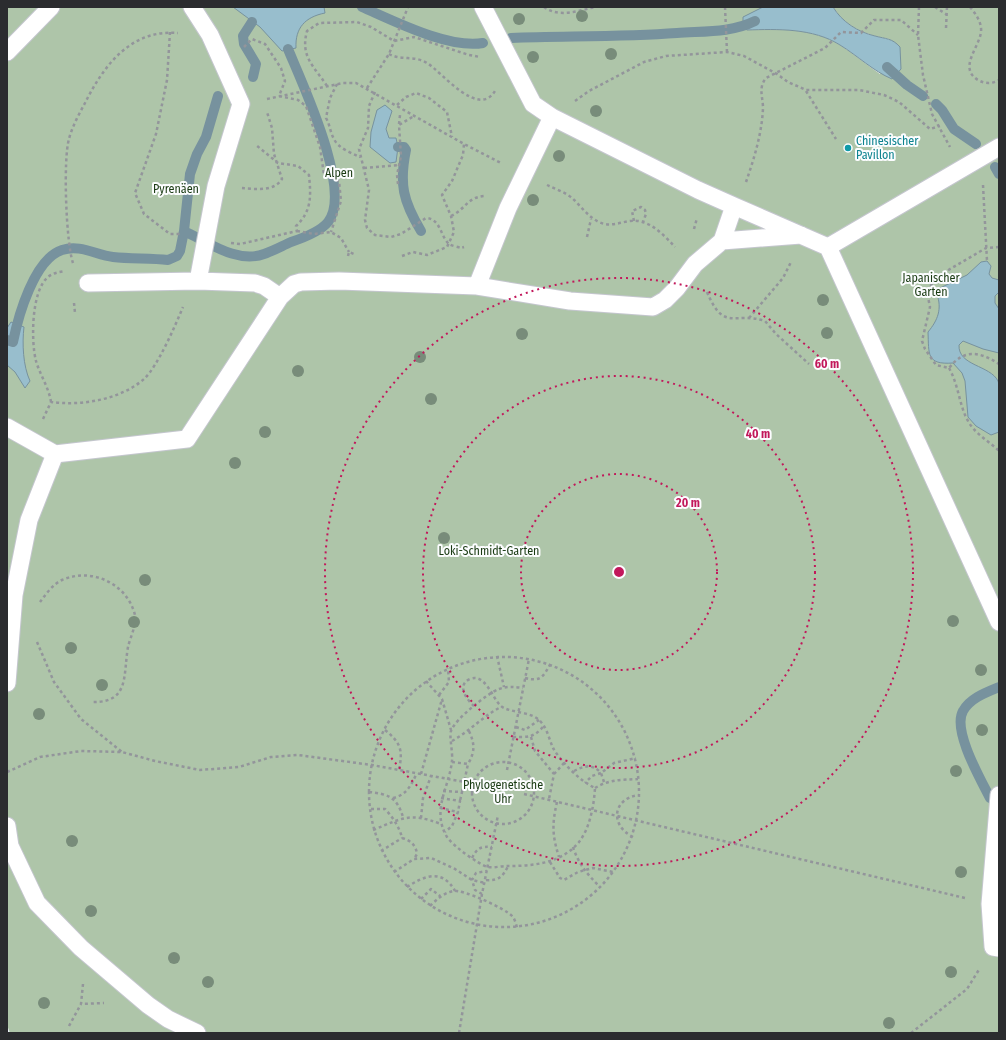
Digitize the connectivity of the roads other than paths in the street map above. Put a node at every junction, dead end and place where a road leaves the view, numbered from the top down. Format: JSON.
{"nodes":[{"id":1,"x":51,"y":7,"type":"edge"},
{"id":2,"x":192,"y":7,"type":"edge"},
{"id":3,"x":483,"y":7,"type":"edge"},
{"id":4,"x":7,"y":52,"type":"edge"},
{"id":5,"x":552,"y":117,"type":"junction"},
{"id":6,"x":999,"y":147,"type":"edge"},
{"id":7,"x":734,"y":206,"type":"junction"},
{"id":8,"x":802,"y":235,"type":"junction"},
{"id":9,"x":722,"y":241,"type":"junction"},
{"id":10,"x":828,"y":247,"type":"junction"},
{"id":11,"x":198,"y":281,"type":"junction"},
{"id":12,"x":88,"y":283,"type":"dead end"},
{"id":13,"x":477,"y":286,"type":"junction"},
{"id":14,"x":280,"y":297,"type":"junction"},
{"id":15,"x":7,"y":427,"type":"edge"},
{"id":16,"x":55,"y":454,"type":"junction"},
{"id":17,"x":999,"y":622,"type":"edge"},
{"id":18,"x":7,"y":683,"type":"edge"},
{"id":19,"x":999,"y":795,"type":"edge"},
{"id":20,"x":7,"y":826,"type":"edge"},
{"id":21,"x":996,"y":948,"type":"edge"},
{"id":22,"x":198,"y":1033,"type":"edge"}],
"edges":[{"from":1,"to":4,"type":"lane"},
{"from":2,"to":11,"type":"lane"},
{"from":3,"to":5,"type":"lane"},
{"from":5,"to":7,"type":"lane"},
{"from":5,"to":13,"type":"lane"},
{"from":6,"to":10,"type":"lane"},
{"from":7,"to":8,"type":"lane"},
{"from":7,"to":9,"type":"lane"},
{"from":8,"to":9,"type":"lane"},
{"from":8,"to":10,"type":"lane"},
{"from":9,"to":13,"type":"lane"},
{"from":10,"to":17,"type":"lane"},
{"from":11,"to":12,"type":"lane"},
{"from":11,"to":14,"type":"lane"},
{"from":13,"to":14,"type":"lane"},
{"from":14,"to":16,"type":"lane"},
{"from":15,"to":16,"type":"lane"},
{"from":16,"to":18,"type":"lane"},
{"from":19,"to":21,"type":"lane"},
{"from":20,"to":22,"type":"lane"}]}
